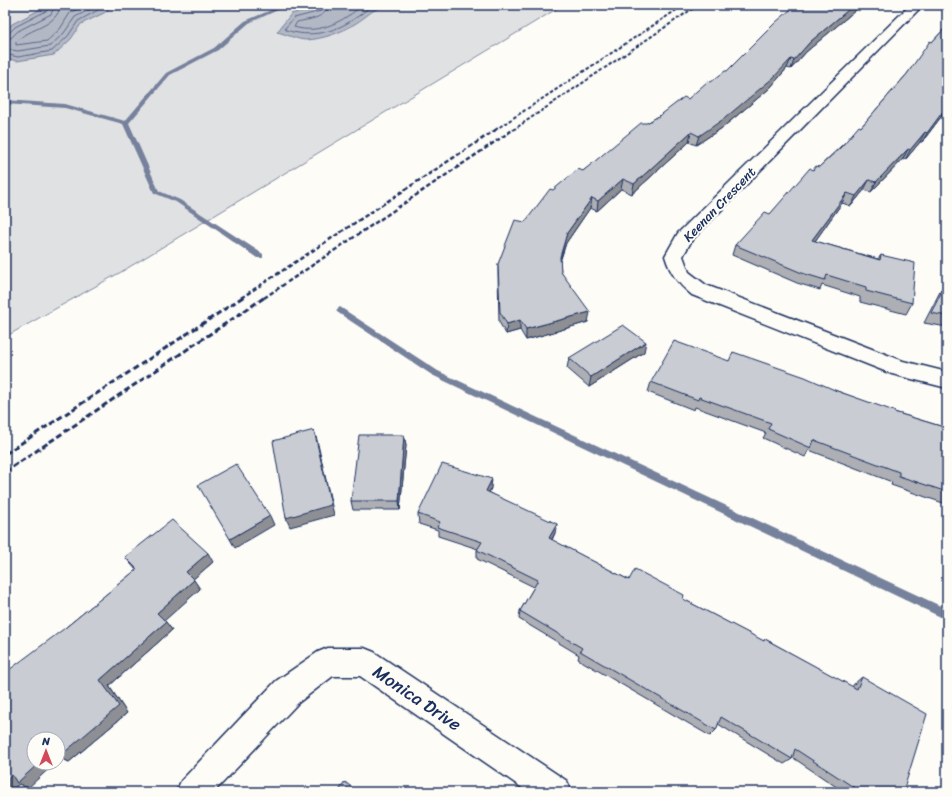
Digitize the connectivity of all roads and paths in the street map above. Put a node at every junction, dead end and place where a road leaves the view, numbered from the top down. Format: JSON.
{"nodes":[{"id":1,"x":918,"y":5,"type":"edge"},
{"id":2,"x":947,"y":380,"type":"edge"},
{"id":3,"x":192,"y":792,"type":"edge"},
{"id":4,"x":556,"y":792,"type":"edge"}],
"edges":[{"from":1,"to":2,"type":"street","name":"Keenan Crescent"},
{"from":3,"to":4,"type":"street","name":"Monica Drive"}]}
